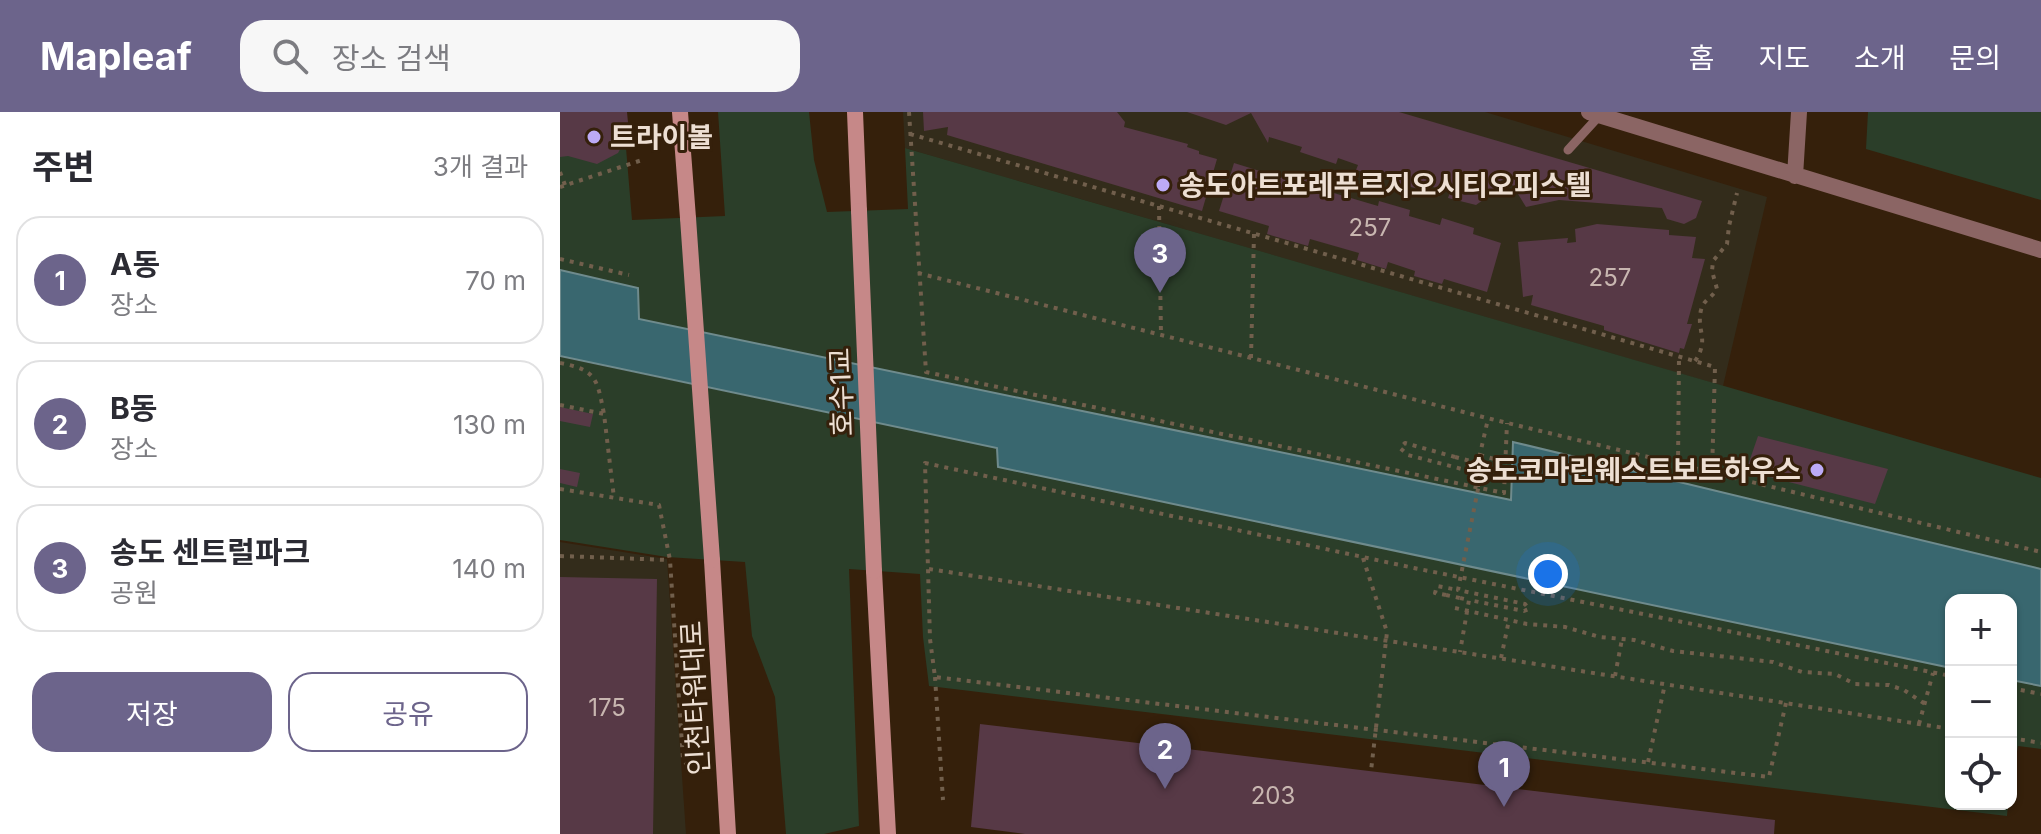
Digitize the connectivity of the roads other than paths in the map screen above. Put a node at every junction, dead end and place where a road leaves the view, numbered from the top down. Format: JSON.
{"nodes":[{"id":1,"x":680,"y":112,"type":"edge"},
{"id":2,"x":855,"y":112,"type":"edge"},
{"id":3,"x":1799,"y":112,"type":"edge"},
{"id":4,"x":1594,"y":113,"type":"edge"},
{"id":5,"x":1568,"y":150,"type":"dead end"},
{"id":6,"x":1795,"y":176,"type":"junction"},
{"id":7,"x":2041,"y":250,"type":"edge"},
{"id":8,"x":728,"y":834,"type":"edge"},
{"id":9,"x":888,"y":834,"type":"edge"}],
"edges":[{"from":1,"to":8,"type":"main road","name":"인천타워대로","bridge":true},
{"from":2,"to":9,"type":"main road","name":"호수1교","bridge":true},
{"from":3,"to":6,"type":"street"},
{"from":4,"to":5,"type":"lane"},
{"from":4,"to":6,"type":"street"},
{"from":6,"to":7,"type":"street"}]}
